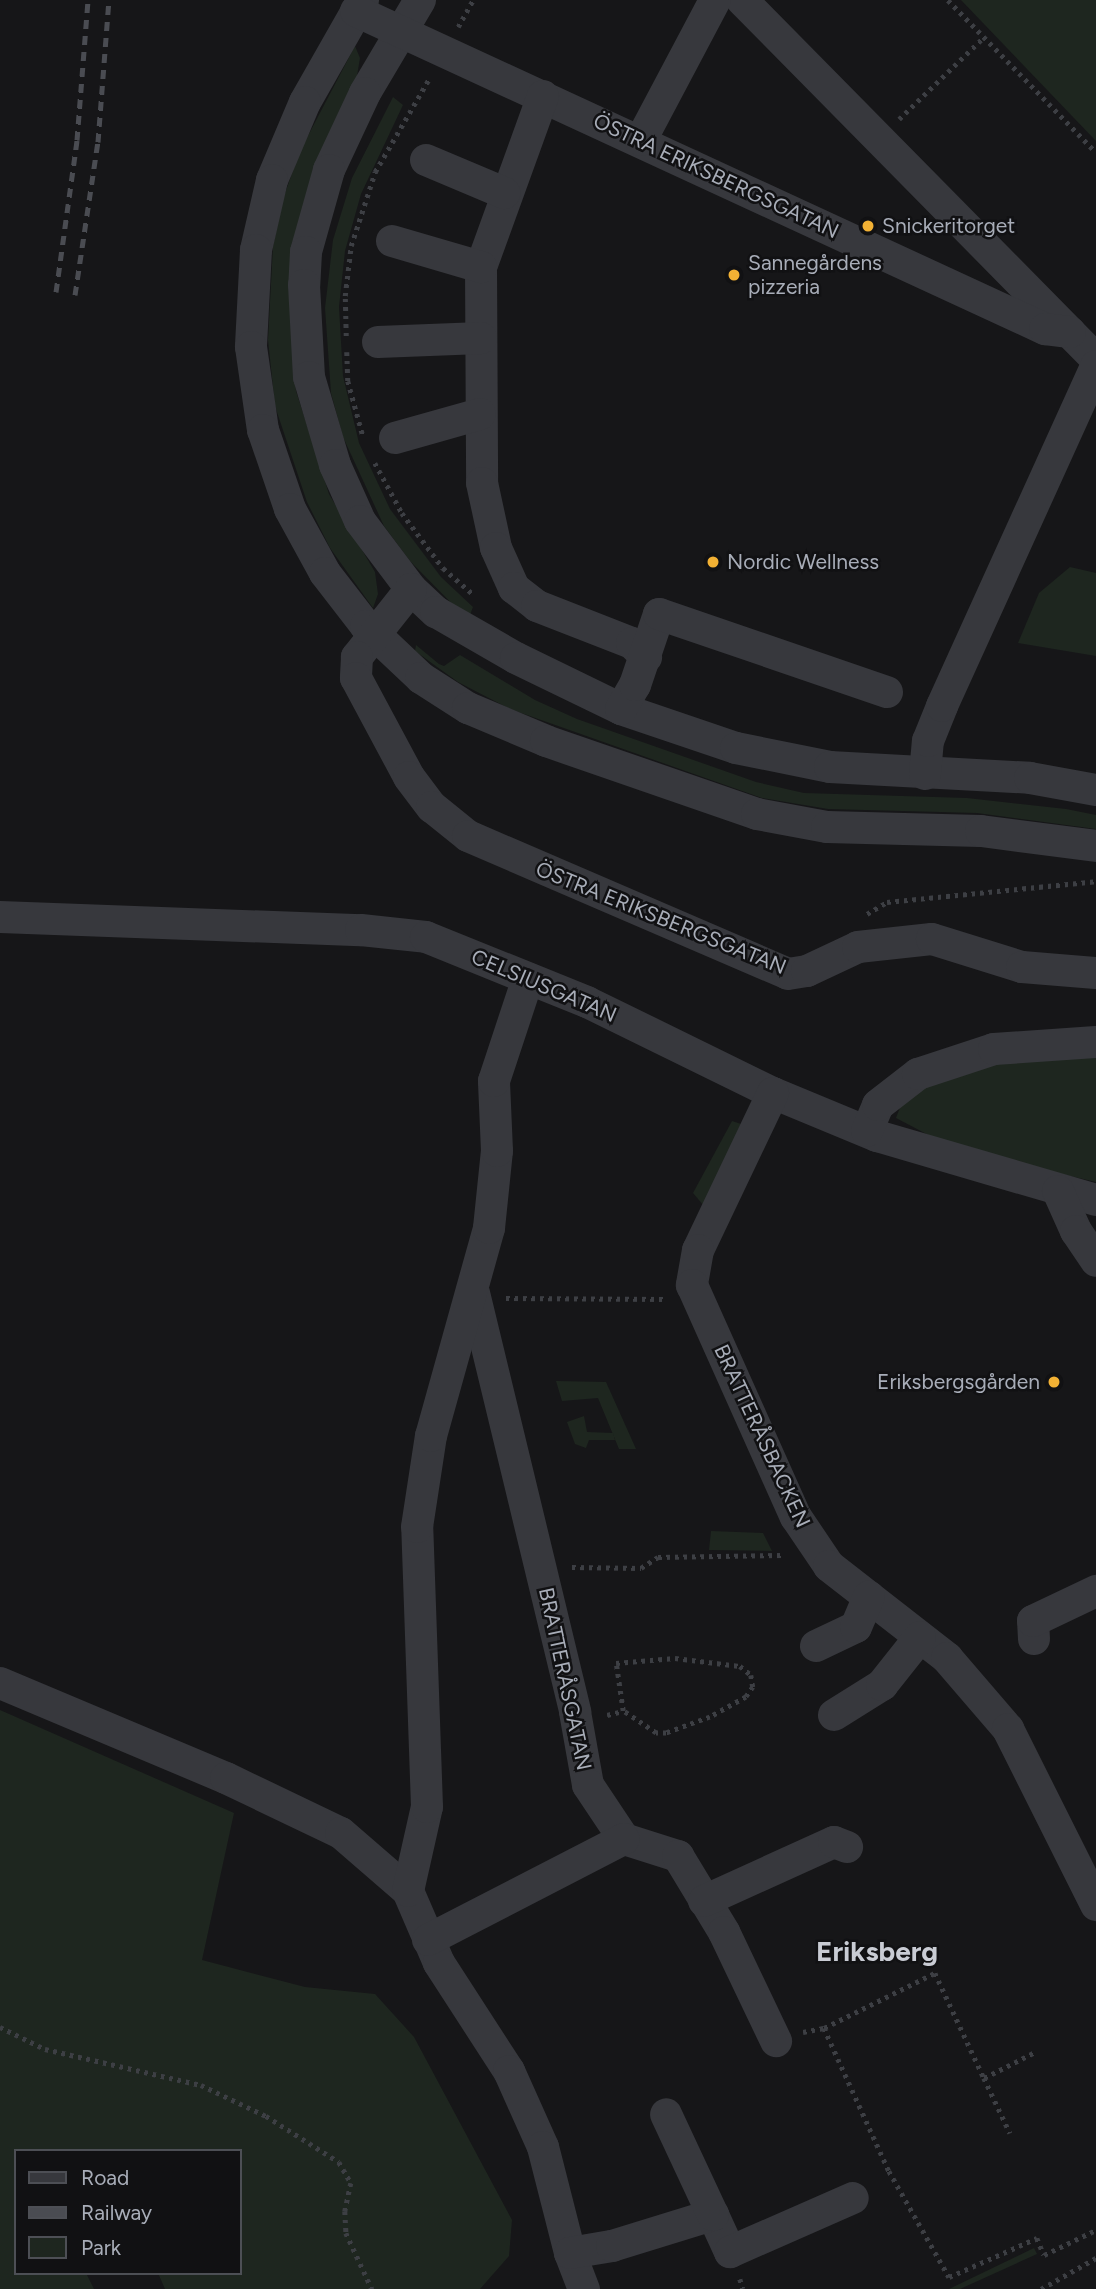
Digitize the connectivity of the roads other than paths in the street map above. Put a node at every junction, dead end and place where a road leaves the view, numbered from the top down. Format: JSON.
{"nodes":[{"id":1,"x":420,"y":0,"type":"edge"},
{"id":2,"x":715,"y":0,"type":"edge"},
{"id":3,"x":742,"y":0,"type":"edge"},
{"id":4,"x":360,"y":6,"type":"edge"},
{"id":5,"x":401,"y":32,"type":"junction"},
{"id":6,"x":542,"y":96,"type":"junction"},
{"id":7,"x":641,"y":140,"type":"junction"},
{"id":8,"x":426,"y":160,"type":"dead end"},
{"id":9,"x":504,"y":193,"type":"junction"},
{"id":10,"x":392,"y":241,"type":"dead end"},
{"id":11,"x":481,"y":267,"type":"junction"},
{"id":12,"x":1070,"y":332,"type":"junction"},
{"id":13,"x":481,"y":338,"type":"junction"},
{"id":14,"x":378,"y":342,"type":"dead end"},
{"id":15,"x":1096,"y":359,"type":"edge"},
{"id":16,"x":1096,"y":366,"type":"edge"},
{"id":17,"x":480,"y":414,"type":"junction"},
{"id":18,"x":377,"y":447,"type":"road end"},
{"id":19,"x":411,"y":589,"type":"junction"},
{"id":20,"x":376,"y":635,"type":"junction"},
{"id":21,"x":646,"y":657,"type":"junction"},
{"id":22,"x":887,"y":692,"type":"dead end"},
{"id":23,"x":621,"y":709,"type":"junction"},
{"id":24,"x":925,"y":775,"type":"junction"},
{"id":25,"x":1096,"y":790,"type":"edge"},
{"id":26,"x":1096,"y":846,"type":"edge"},
{"id":27,"x":0,"y":917,"type":"edge"},
{"id":28,"x":1096,"y":973,"type":"edge"},
{"id":29,"x":528,"y":978,"type":"junction"},
{"id":30,"x":1096,"y":1042,"type":"edge"},
{"id":31,"x":773,"y":1093,"type":"junction"},
{"id":32,"x":867,"y":1131,"type":"junction"},
{"id":33,"x":1058,"y":1191,"type":"junction"},
{"id":34,"x":1096,"y":1200,"type":"edge"},
{"id":35,"x":1096,"y":1261,"type":"edge"},
{"id":36,"x":474,"y":1292,"type":"junction"},
{"id":37,"x":1096,"y":1591,"type":"edge"},
{"id":38,"x":869,"y":1597,"type":"junction"},
{"id":39,"x":1045,"y":1628,"type":"dead end"},
{"id":40,"x":920,"y":1637,"type":"junction"},
{"id":41,"x":816,"y":1646,"type":"dead end"},
{"id":42,"x":0,"y":1684,"type":"edge"},
{"id":43,"x":834,"y":1715,"type":"dead end"},
{"id":44,"x":624,"y":1839,"type":"junction"},
{"id":45,"x":847,"y":1847,"type":"dead end"},
{"id":46,"x":408,"y":1891,"type":"junction"},
{"id":47,"x":704,"y":1901,"type":"junction"},
{"id":48,"x":1096,"y":1905,"type":"edge"},
{"id":49,"x":428,"y":1940,"type":"junction"},
{"id":50,"x":776,"y":2041,"type":"road end"},
{"id":51,"x":666,"y":2114,"type":"dead end"},
{"id":52,"x":853,"y":2198,"type":"dead end"},
{"id":53,"x":713,"y":2215,"type":"junction"},
{"id":54,"x":570,"y":2253,"type":"junction"},
{"id":55,"x":584,"y":2289,"type":"edge"}],
"edges":[{"from":1,"to":5,"type":"street"},
{"from":2,"to":7,"type":"street"},
{"from":3,"to":12,"type":"street"},
{"from":4,"to":5,"type":"street","name":"ÖSTRA ERIKSBERGSGATAN"},
{"from":4,"to":20,"type":"street","name":"ÖSTRA ERIKSBERGSGATAN"},
{"from":5,"to":6,"type":"street","name":"ÖSTRA ERIKSBERGSGATAN"},
{"from":5,"to":19,"type":"street"},
{"from":6,"to":7,"type":"street","name":"ÖSTRA ERIKSBERGSGATAN"},
{"from":6,"to":9,"type":"street"},
{"from":7,"to":12,"type":"street","name":"ÖSTRA ERIKSBERGSGATAN"},
{"from":8,"to":9,"type":"street"},
{"from":9,"to":11,"type":"street"},
{"from":10,"to":11,"type":"street"},
{"from":11,"to":13,"type":"street"},
{"from":12,"to":15,"type":"street"},
{"from":13,"to":14,"type":"street"},
{"from":13,"to":17,"type":"street"},
{"from":16,"to":24,"type":"street"},
{"from":17,"to":18,"type":"street"},
{"from":17,"to":21,"type":"street"},
{"from":19,"to":20,"type":"street","name":"ÖSTRA ERIKSBERGSGATAN"},
{"from":19,"to":23,"type":"street"},
{"from":20,"to":26,"type":"street","name":"ÖSTRA ERIKSBERGSGATAN"},
{"from":20,"to":28,"type":"street","name":"ÖSTRA ERIKSBERGSGATAN"},
{"from":21,"to":22,"type":"street"},
{"from":21,"to":23,"type":"street"},
{"from":23,"to":24,"type":"street"},
{"from":24,"to":25,"type":"street"},
{"from":27,"to":29,"type":"street","name":"CELSIUSGATAN"},
{"from":29,"to":31,"type":"street","name":"CELSIUSGATAN"},
{"from":29,"to":36,"type":"street","name":"BRATTERÅSGATAN"},
{"from":30,"to":32,"type":"street"},
{"from":31,"to":32,"type":"street","name":"CELSIUSGATAN"},
{"from":31,"to":38,"type":"street","name":"BRATTERÅSBACKEN"},
{"from":32,"to":33,"type":"street","name":"CELSIUSGATAN"},
{"from":33,"to":34,"type":"street","name":"CELSIUSGATAN"},
{"from":33,"to":35,"type":"street"},
{"from":36,"to":44,"type":"street","name":"BRATTERÅSGATAN"},
{"from":36,"to":46,"type":"street","name":"BRATTERÅSGATAN"},
{"from":37,"to":39,"type":"street"},
{"from":38,"to":40,"type":"street","name":"BRATTERÅSBACKEN"},
{"from":38,"to":41,"type":"street"},
{"from":40,"to":43,"type":"street"},
{"from":40,"to":48,"type":"street","name":"BRATTERÅSBACKEN"},
{"from":42,"to":46,"type":"street"},
{"from":44,"to":47,"type":"street"},
{"from":44,"to":49,"type":"street"},
{"from":45,"to":47,"type":"street"},
{"from":46,"to":49,"type":"street"},
{"from":47,"to":50,"type":"street"},
{"from":49,"to":54,"type":"street"},
{"from":51,"to":53,"type":"street"},
{"from":52,"to":53,"type":"street"},
{"from":53,"to":54,"type":"street"},
{"from":54,"to":55,"type":"street"}]}
